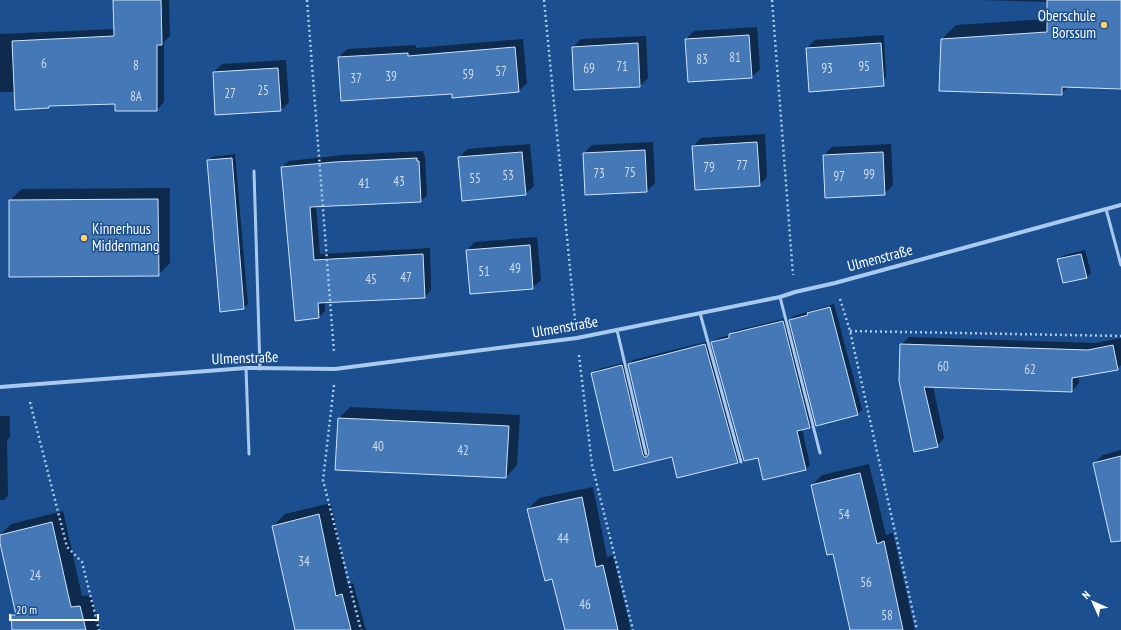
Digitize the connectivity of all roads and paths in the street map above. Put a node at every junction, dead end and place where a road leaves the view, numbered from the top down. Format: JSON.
{"nodes":[{"id":1,"x":307,"y":0,"type":"edge"},
{"id":2,"x":544,"y":0,"type":"edge"},
{"id":3,"x":772,"y":0,"type":"edge"},
{"id":4,"x":254,"y":171,"type":"dead end"},
{"id":5,"x":1121,"y":205,"type":"edge"},
{"id":6,"x":1106,"y":209,"type":"junction"},
{"id":7,"x":1121,"y":266,"type":"edge"},
{"id":8,"x":835,"y":283,"type":"junction"},
{"id":9,"x":795,"y":292,"type":"junction"},
{"id":10,"x":780,"y":297,"type":"junction"},
{"id":11,"x":700,"y":313,"type":"junction"},
{"id":12,"x":617,"y":330,"type":"junction"},
{"id":13,"x":850,"y":331,"type":"junction"},
{"id":14,"x":1121,"y":336,"type":"edge"},
{"id":15,"x":577,"y":338,"type":"junction"},
{"id":16,"x":246,"y":368,"type":"junction"},
{"id":17,"x":260,"y":369,"type":"junction"},
{"id":18,"x":335,"y":369,"type":"junction"},
{"id":19,"x":26,"y":385,"type":"junction"},
{"id":20,"x":0,"y":386,"type":"edge"},
{"id":21,"x":820,"y":453,"type":"dead end"},
{"id":22,"x":249,"y":454,"type":"dead end"},
{"id":23,"x":646,"y":454,"type":"dead end"},
{"id":24,"x":741,"y":462,"type":"dead end"},
{"id":25,"x":99,"y":630,"type":"edge"},
{"id":26,"x":361,"y":630,"type":"edge"},
{"id":27,"x":633,"y":630,"type":"edge"},
{"id":28,"x":917,"y":630,"type":"edge"}],
"edges":[{"from":1,"to":18,"type":"path"},
{"from":2,"to":15,"type":"path"},
{"from":3,"to":9,"type":"path"},
{"from":4,"to":17,"type":"lane"},
{"from":5,"to":6,"type":"street","name":"Ulmenstraße"},
{"from":6,"to":7,"type":"lane"},
{"from":6,"to":8,"type":"street","name":"Ulmenstraße"},
{"from":8,"to":9,"type":"street","name":"Ulmenstraße"},
{"from":8,"to":13,"type":"path"},
{"from":9,"to":10,"type":"street","name":"Ulmenstraße"},
{"from":10,"to":11,"type":"street","name":"Ulmenstraße"},
{"from":10,"to":21,"type":"lane"},
{"from":11,"to":12,"type":"street","name":"Ulmenstraße"},
{"from":11,"to":24,"type":"lane"},
{"from":12,"to":15,"type":"street","name":"Ulmenstraße"},
{"from":12,"to":23,"type":"lane"},
{"from":13,"to":14,"type":"path"},
{"from":13,"to":28,"type":"path"},
{"from":15,"to":18,"type":"street","name":"Ulmenstraße"},
{"from":15,"to":27,"type":"path"},
{"from":16,"to":17,"type":"street","name":"Ulmenstraße"},
{"from":16,"to":19,"type":"street","name":"Ulmenstraße"},
{"from":16,"to":22,"type":"lane"},
{"from":17,"to":18,"type":"street","name":"Ulmenstraße"},
{"from":18,"to":26,"type":"path"},
{"from":19,"to":20,"type":"street","name":"Ulmenstraße"},
{"from":19,"to":25,"type":"path"}]}
